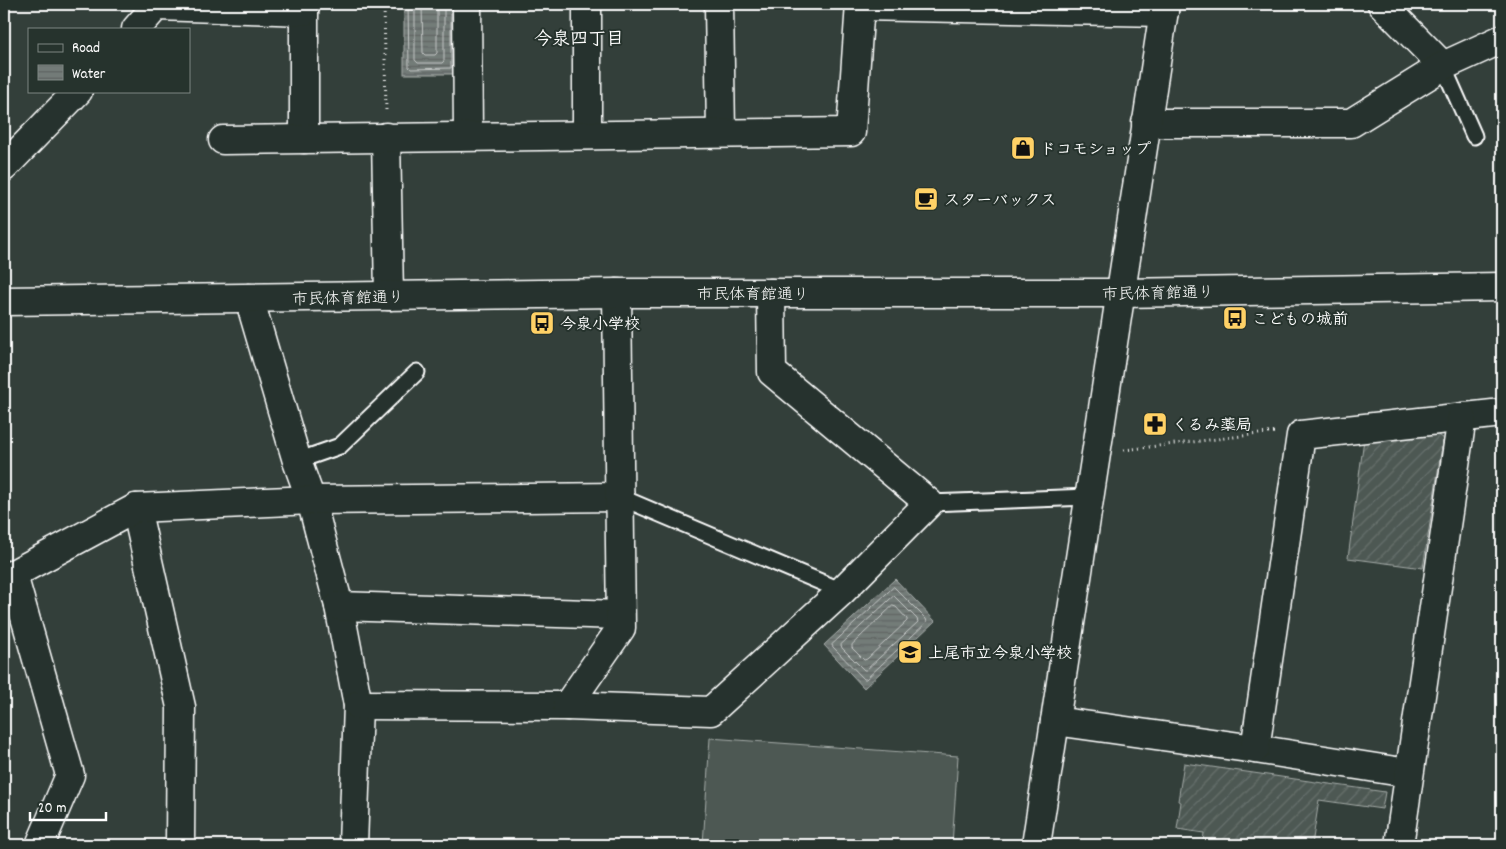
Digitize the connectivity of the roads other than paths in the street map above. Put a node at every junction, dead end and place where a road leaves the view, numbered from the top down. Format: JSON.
{"nodes":[{"id":1,"x":467,"y":4,"type":"edge"},
{"id":2,"x":587,"y":4,"type":"edge"},
{"id":3,"x":719,"y":4,"type":"edge"},
{"id":4,"x":1382,"y":4,"type":"edge"},
{"id":5,"x":158,"y":5,"type":"edge"},
{"id":6,"x":860,"y":5,"type":"edge"},
{"id":7,"x":304,"y":7,"type":"edge"},
{"id":8,"x":1034,"y":7,"type":"edge"},
{"id":9,"x":1164,"y":8,"type":"edge"},
{"id":10,"x":137,"y":28,"type":"edge"},
{"id":11,"x":1502,"y":39,"type":"edge"},
{"id":12,"x":1443,"y":66,"type":"junction"},
{"id":13,"x":77,"y":92,"type":"edge"},
{"id":14,"x":1146,"y":123,"type":"junction"},
{"id":15,"x":721,"y":133,"type":"junction"},
{"id":16,"x":587,"y":135,"type":"junction"},
{"id":17,"x":468,"y":136,"type":"junction"},
{"id":18,"x":1474,"y":136,"type":"dead end"},
{"id":19,"x":386,"y":137,"type":"junction"},
{"id":20,"x":304,"y":139,"type":"junction"},
{"id":21,"x":223,"y":140,"type":"dead end"},
{"id":22,"x":4,"y":167,"type":"edge"},
{"id":23,"x":1502,"y":287,"type":"edge"},
{"id":24,"x":617,"y":293,"type":"junction"},
{"id":25,"x":771,"y":293,"type":"junction"},
{"id":26,"x":1120,"y":293,"type":"junction"},
{"id":27,"x":389,"y":296,"type":"junction"},
{"id":28,"x":249,"y":298,"type":"junction"},
{"id":29,"x":4,"y":301,"type":"edge"},
{"id":30,"x":417,"y":372,"type":"dead end"},
{"id":31,"x":1502,"y":413,"type":"edge"},
{"id":32,"x":1462,"y":417,"type":"junction"},
{"id":33,"x":297,"y":461,"type":"junction"},
{"id":34,"x":620,"y":496,"type":"junction"},
{"id":35,"x":1088,"y":497,"type":"junction"},
{"id":36,"x":312,"y":500,"type":"junction"},
{"id":37,"x":929,"y":503,"type":"junction"},
{"id":38,"x":136,"y":508,"type":"junction"},
{"id":39,"x":8,"y":577,"type":"edge"},
{"id":40,"x":842,"y":591,"type":"junction"},
{"id":41,"x":339,"y":606,"type":"junction"},
{"id":42,"x":620,"y":614,"type":"junction"},
{"id":43,"x":358,"y":705,"type":"junction"},
{"id":44,"x":567,"y":706,"type":"junction"},
{"id":45,"x":1055,"y":721,"type":"junction"},
{"id":46,"x":1255,"y":749,"type":"junction"},
{"id":47,"x":1408,"y":773,"type":"junction"},
{"id":48,"x":40,"y":845,"type":"edge"},
{"id":49,"x":180,"y":845,"type":"edge"},
{"id":50,"x":353,"y":845,"type":"edge"},
{"id":51,"x":1036,"y":845,"type":"edge"},
{"id":52,"x":1399,"y":845,"type":"edge"}],
"edges":[{"from":1,"to":17,"type":"street"},
{"from":2,"to":16,"type":"street"},
{"from":3,"to":15,"type":"street"},
{"from":4,"to":12,"type":"street"},
{"from":5,"to":7,"type":"street"},
{"from":5,"to":10,"type":"street"},
{"from":6,"to":8,"type":"street"},
{"from":6,"to":15,"type":"street"},
{"from":7,"to":20,"type":"street"},
{"from":8,"to":9,"type":"street"},
{"from":9,"to":14,"type":"street"},
{"from":11,"to":12,"type":"street"},
{"from":12,"to":14,"type":"street"},
{"from":12,"to":18,"type":"lane"},
{"from":13,"to":22,"type":"street"},
{"from":14,"to":26,"type":"street"},
{"from":15,"to":16,"type":"street"},
{"from":16,"to":17,"type":"street"},
{"from":17,"to":19,"type":"street"},
{"from":19,"to":20,"type":"street"},
{"from":19,"to":27,"type":"street"},
{"from":20,"to":21,"type":"street"},
{"from":23,"to":26,"type":"street","name":"市民体育館通り"},
{"from":24,"to":25,"type":"street","name":"市民体育館通り"},
{"from":24,"to":27,"type":"street","name":"市民体育館通り"},
{"from":24,"to":34,"type":"street"},
{"from":25,"to":26,"type":"street","name":"市民体育館通り"},
{"from":25,"to":37,"type":"street"},
{"from":26,"to":35,"type":"street"},
{"from":27,"to":28,"type":"street","name":"市民体育館通り"},
{"from":28,"to":29,"type":"street","name":"市民体育館通り"},
{"from":28,"to":33,"type":"street"},
{"from":30,"to":33,"type":"lane"},
{"from":31,"to":32,"type":"street"},
{"from":32,"to":46,"type":"street"},
{"from":32,"to":47,"type":"street"},
{"from":33,"to":36,"type":"street"},
{"from":34,"to":36,"type":"street"},
{"from":34,"to":40,"type":"lane"},
{"from":34,"to":42,"type":"street"},
{"from":35,"to":37,"type":"lane"},
{"from":35,"to":45,"type":"street"},
{"from":36,"to":38,"type":"street"},
{"from":36,"to":41,"type":"street"},
{"from":37,"to":40,"type":"street"},
{"from":38,"to":39,"type":"street"},
{"from":38,"to":49,"type":"street"},
{"from":39,"to":48,"type":"street"},
{"from":40,"to":44,"type":"street"},
{"from":41,"to":42,"type":"street"},
{"from":41,"to":43,"type":"street"},
{"from":42,"to":44,"type":"street"},
{"from":43,"to":44,"type":"street"},
{"from":43,"to":50,"type":"street"},
{"from":45,"to":46,"type":"street"},
{"from":45,"to":51,"type":"street"},
{"from":46,"to":47,"type":"street"},
{"from":47,"to":52,"type":"street"}]}
